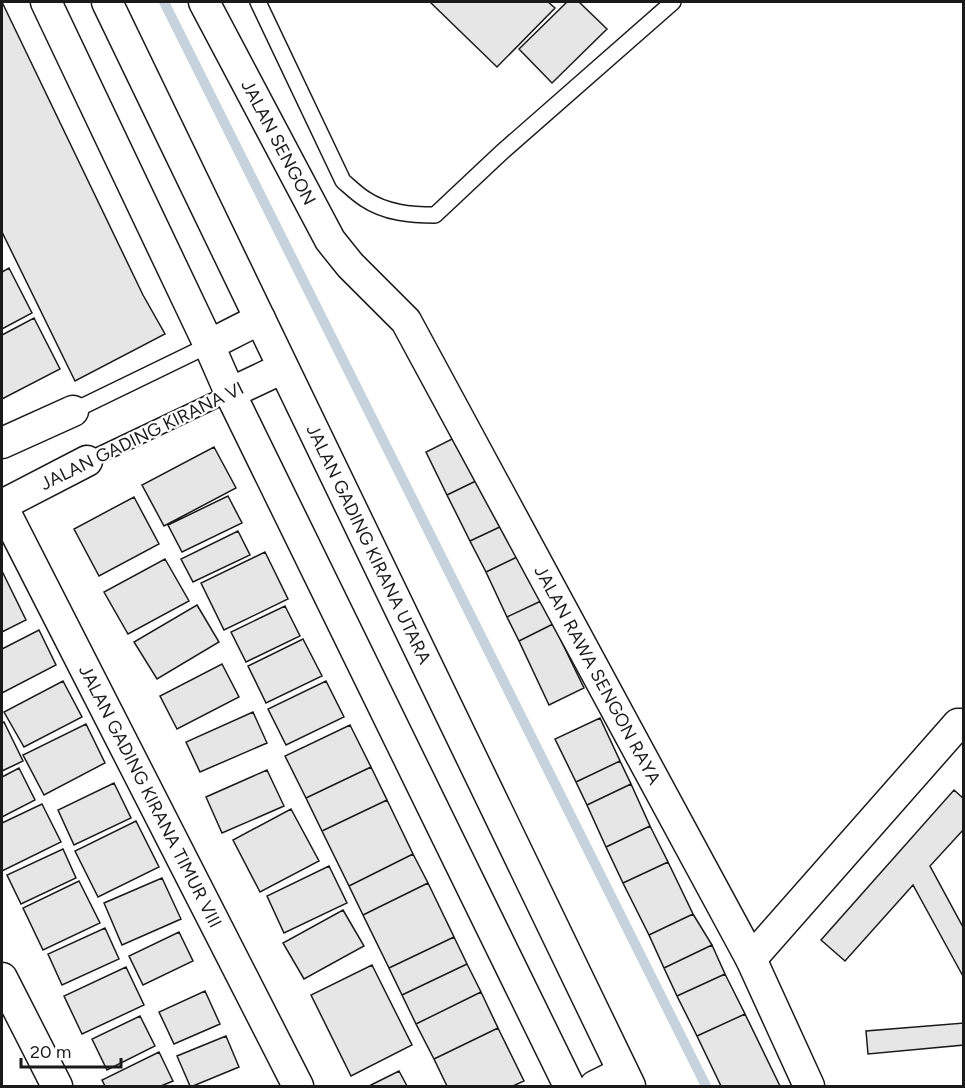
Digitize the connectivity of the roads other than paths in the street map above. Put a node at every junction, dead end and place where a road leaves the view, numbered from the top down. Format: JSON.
{"nodes":[{"id":1,"x":46,"y":2,"type":"edge"},
{"id":2,"x":106,"y":2,"type":"edge"},
{"id":3,"x":204,"y":2,"type":"edge"},
{"id":4,"x":258,"y":2,"type":"edge"},
{"id":5,"x":673,"y":2,"type":"edge"},
{"id":6,"x":363,"y":277,"type":"joint"},
{"id":7,"x":260,"y":319,"type":"junction"},
{"id":8,"x":209,"y":345,"type":"junction"},
{"id":9,"x":283,"y":368,"type":"junction"},
{"id":10,"x":230,"y":393,"type":"junction"},
{"id":11,"x":73,"y":411,"type":"joint"},
{"id":12,"x":2,"y":442,"type":"edge"},
{"id":13,"x":87,"y":461,"type":"joint"},
{"id":14,"x":2,"y":506,"type":"edge"},
{"id":15,"x":963,"y":725,"type":"edge"},
{"id":16,"x":751,"y":959,"type":"junction"},
{"id":17,"x":2,"y":978,"type":"edge"},
{"id":18,"x":627,"y":1079,"type":"edge"},
{"id":19,"x":57,"y":1086,"type":"edge"},
{"id":20,"x":298,"y":1086,"type":"edge"},
{"id":21,"x":569,"y":1086,"type":"edge"},
{"id":22,"x":595,"y":1086,"type":"edge"},
{"id":23,"x":809,"y":1086,"type":"edge"}],
"edges":[{"from":1,"to":8,"type":"street"},
{"from":2,"to":7,"type":"street","name":"JALAN GADING KIRANA UTARA"},
{"from":3,"to":6,"type":"street","name":"JALAN SENGON"},
{"from":4,"to":5,"type":"lane"},
{"from":6,"to":16,"type":"street","name":"JALAN RAWA SENGON RAYA"},
{"from":7,"to":8,"type":"street"},
{"from":7,"to":9,"type":"street","name":"JALAN GADING KIRANA UTARA"},
{"from":8,"to":10,"type":"street"},
{"from":8,"to":11,"type":"lane"},
{"from":9,"to":10,"type":"street","name":"JALAN GADING KIRANA VI"},
{"from":9,"to":18,"type":"street","name":"JALAN GADING KIRANA UTARA"},
{"from":10,"to":13,"type":"lane","name":"JALAN GADING KIRANA VI"},
{"from":10,"to":21,"type":"street"},
{"from":11,"to":12,"type":"street"},
{"from":13,"to":14,"type":"street","name":"JALAN GADING KIRANA VI"},
{"from":14,"to":20,"type":"street","name":"JALAN GADING KIRANA TIMUR VIII"},
{"from":15,"to":16,"type":"street"},
{"from":16,"to":23,"type":"street","name":"JALAN RAWA SENGON RAYA"},
{"from":17,"to":19,"type":"street"},
{"from":18,"to":22,"type":"street"}]}
